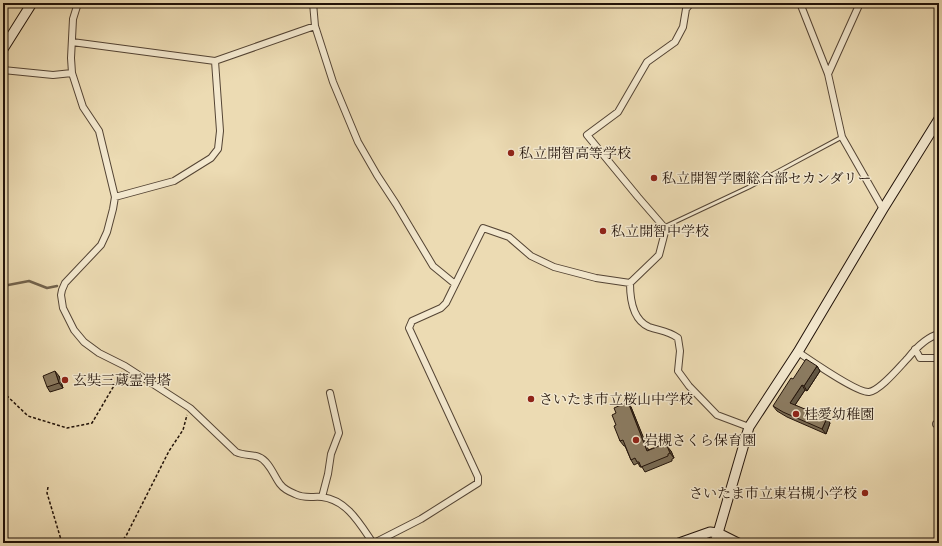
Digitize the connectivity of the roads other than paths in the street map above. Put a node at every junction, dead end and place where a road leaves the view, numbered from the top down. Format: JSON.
{"nodes":[{"id":1,"x":32,"y":3,"type":"edge"},
{"id":2,"x":78,"y":3,"type":"edge"},
{"id":3,"x":313,"y":3,"type":"edge"},
{"id":4,"x":691,"y":3,"type":"edge"},
{"id":5,"x":800,"y":3,"type":"edge"},
{"id":6,"x":860,"y":3,"type":"edge"},
{"id":7,"x":315,"y":26,"type":"junction"},
{"id":8,"x":72,"y":42,"type":"junction"},
{"id":9,"x":3,"y":49,"type":"edge"},
{"id":10,"x":215,"y":61,"type":"junction"},
{"id":11,"x":3,"y":70,"type":"edge"},
{"id":12,"x":72,"y":73,"type":"junction"},
{"id":13,"x":828,"y":74,"type":"junction"},
{"id":14,"x":939,"y":119,"type":"edge"},
{"id":15,"x":842,"y":137,"type":"junction"},
{"id":16,"x":115,"y":197,"type":"junction"},
{"id":17,"x":883,"y":209,"type":"junction"},
{"id":18,"x":664,"y":227,"type":"junction"},
{"id":19,"x":630,"y":283,"type":"junction"},
{"id":20,"x":455,"y":284,"type":"junction"},
{"id":21,"x":939,"y":334,"type":"edge"},
{"id":22,"x":915,"y":349,"type":"junction"},
{"id":23,"x":798,"y":352,"type":"junction"},
{"id":24,"x":939,"y":358,"type":"edge"},
{"id":25,"x":330,"y":393,"type":"dead end"},
{"id":26,"x":749,"y":427,"type":"junction"},
{"id":27,"x":322,"y":497,"type":"junction"},
{"id":28,"x":718,"y":533,"type":"junction"},
{"id":29,"x":374,"y":543,"type":"edge"},
{"id":30,"x":679,"y":543,"type":"edge"},
{"id":31,"x":712,"y":543,"type":"edge"},
{"id":32,"x":738,"y":543,"type":"edge"}],
"edges":[{"from":1,"to":9,"type":"street"},
{"from":2,"to":8,"type":"street"},
{"from":3,"to":7,"type":"street"},
{"from":4,"to":18,"type":"street"},
{"from":5,"to":13,"type":"street"},
{"from":6,"to":13,"type":"street"},
{"from":7,"to":10,"type":"street"},
{"from":7,"to":20,"type":"street"},
{"from":8,"to":10,"type":"street"},
{"from":8,"to":12,"type":"street"},
{"from":10,"to":16,"type":"street"},
{"from":11,"to":12,"type":"street"},
{"from":12,"to":16,"type":"street"},
{"from":13,"to":15,"type":"street"},
{"from":14,"to":17,"type":"street"},
{"from":15,"to":17,"type":"street"},
{"from":15,"to":18,"type":"lane"},
{"from":16,"to":27,"type":"street"},
{"from":17,"to":23,"type":"street"},
{"from":18,"to":19,"type":"street"},
{"from":19,"to":20,"type":"street"},
{"from":19,"to":26,"type":"street"},
{"from":20,"to":29,"type":"street"},
{"from":21,"to":22,"type":"street"},
{"from":22,"to":23,"type":"street"},
{"from":22,"to":24,"type":"street"},
{"from":23,"to":26,"type":"street"},
{"from":25,"to":27,"type":"street"},
{"from":26,"to":28,"type":"street"},
{"from":27,"to":29,"type":"street"},
{"from":28,"to":30,"type":"street"},
{"from":28,"to":31,"type":"street"},
{"from":28,"to":32,"type":"street"}]}
